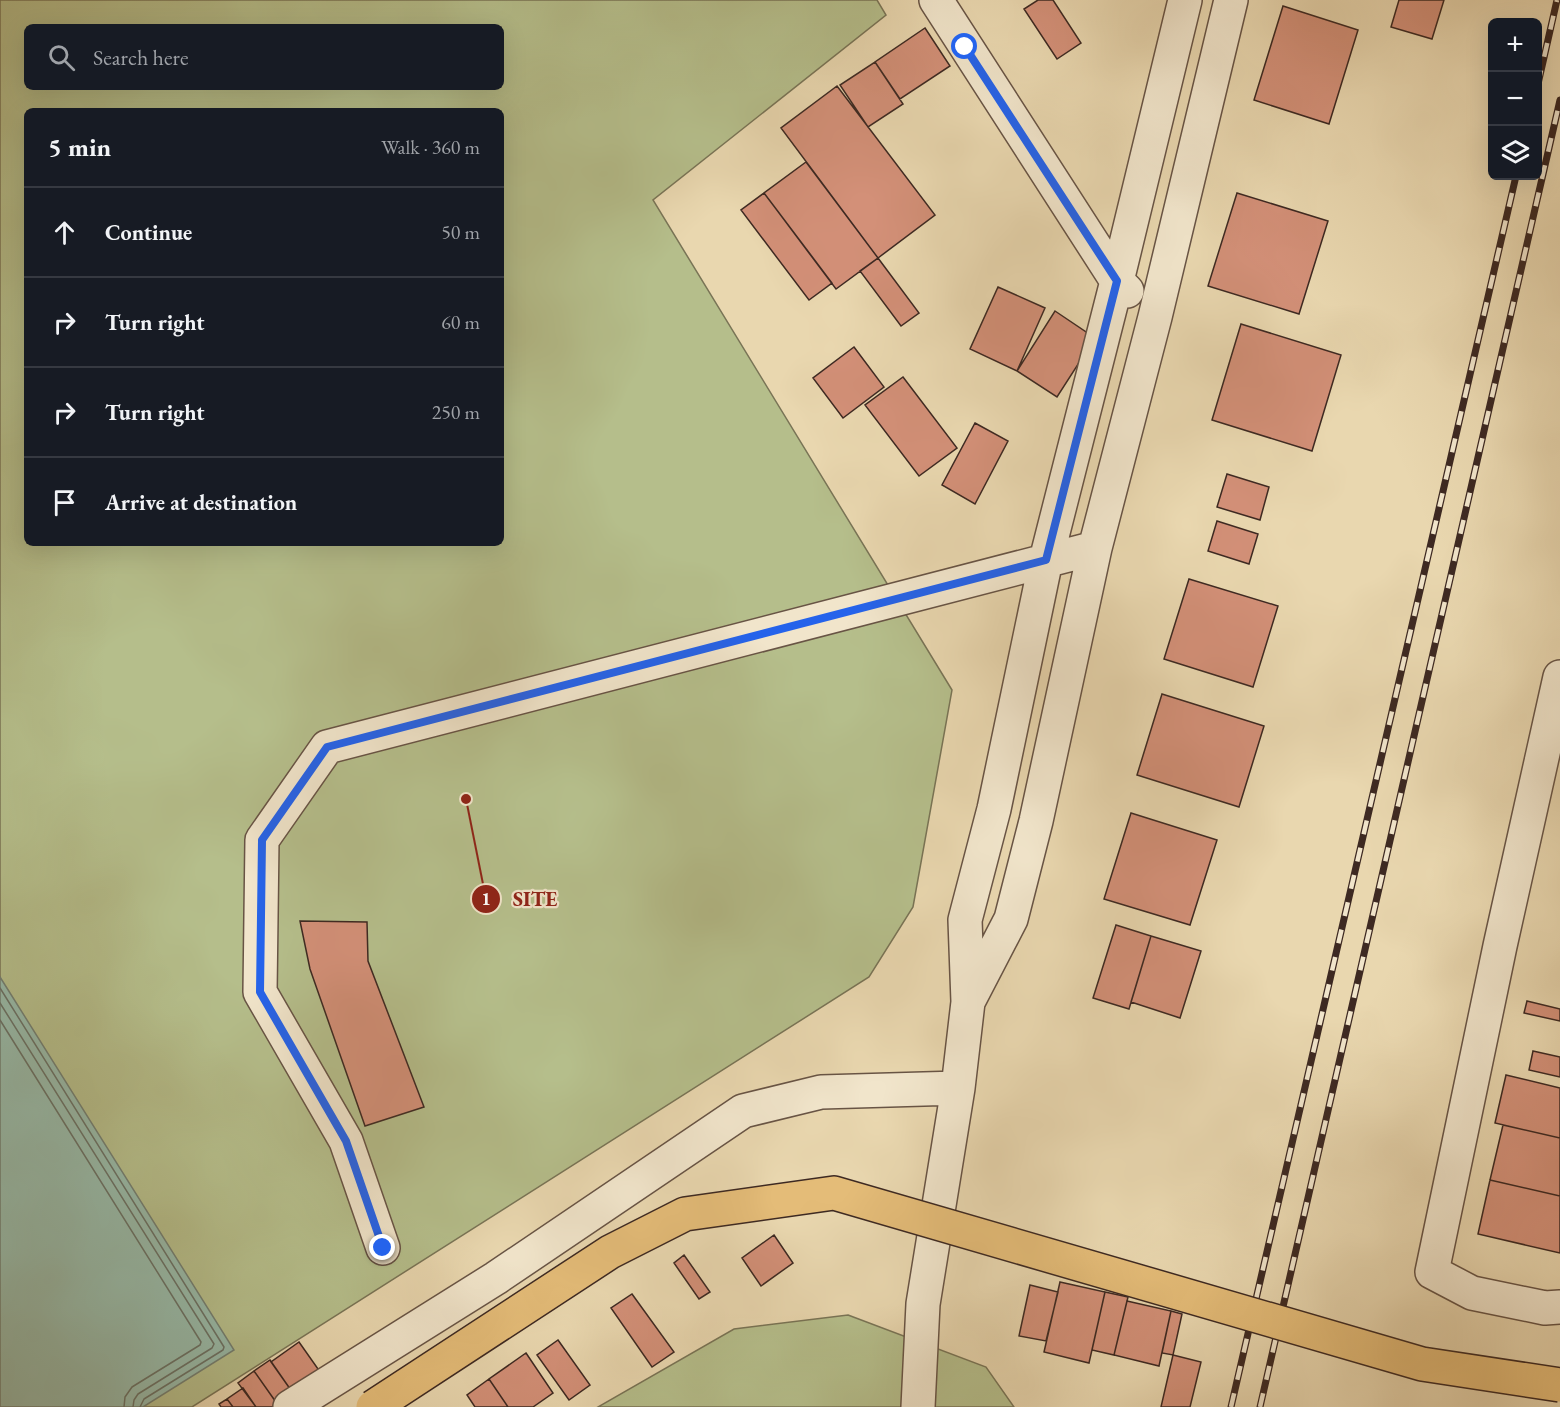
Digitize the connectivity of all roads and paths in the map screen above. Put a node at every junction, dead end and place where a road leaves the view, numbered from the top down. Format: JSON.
{"nodes":[{"id":1,"x":936,"y":0,"type":"edge"},
{"id":2,"x":1185,"y":0,"type":"edge"},
{"id":3,"x":1231,"y":0,"type":"edge"},
{"id":4,"x":1117,"y":281,"type":"junction"},
{"id":5,"x":1155,"y":317,"type":"junction"},
{"id":6,"x":1095,"y":548,"type":"junction"},
{"id":7,"x":1046,"y":560,"type":"junction"},
{"id":8,"x":1560,"y":677,"type":"edge"},
{"id":9,"x":968,"y":1002,"type":"junction"},
{"id":10,"x":958,"y":1088,"type":"junction"},
{"id":11,"x":383,"y":1248,"type":"dead end"},
{"id":12,"x":1560,"y":1307,"type":"edge"},
{"id":13,"x":1560,"y":1385,"type":"edge"},
{"id":14,"x":290,"y":1407,"type":"edge"},
{"id":15,"x":373,"y":1407,"type":"edge"},
{"id":16,"x":918,"y":1407,"type":"edge"}],
"edges":[{"from":1,"to":4,"type":"street"},
{"from":2,"to":4,"type":"street"},
{"from":3,"to":5,"type":"street"},
{"from":4,"to":5,"type":"street"},
{"from":4,"to":7,"type":"street"},
{"from":5,"to":6,"type":"street"},
{"from":6,"to":7,"type":"street"},
{"from":6,"to":9,"type":"street"},
{"from":7,"to":9,"type":"street"},
{"from":7,"to":11,"type":"street"},
{"from":8,"to":12,"type":"street"},
{"from":9,"to":10,"type":"street"},
{"from":10,"to":14,"type":"street"},
{"from":10,"to":16,"type":"street"},
{"from":13,"to":15,"type":"main road","bridge":true}]}
